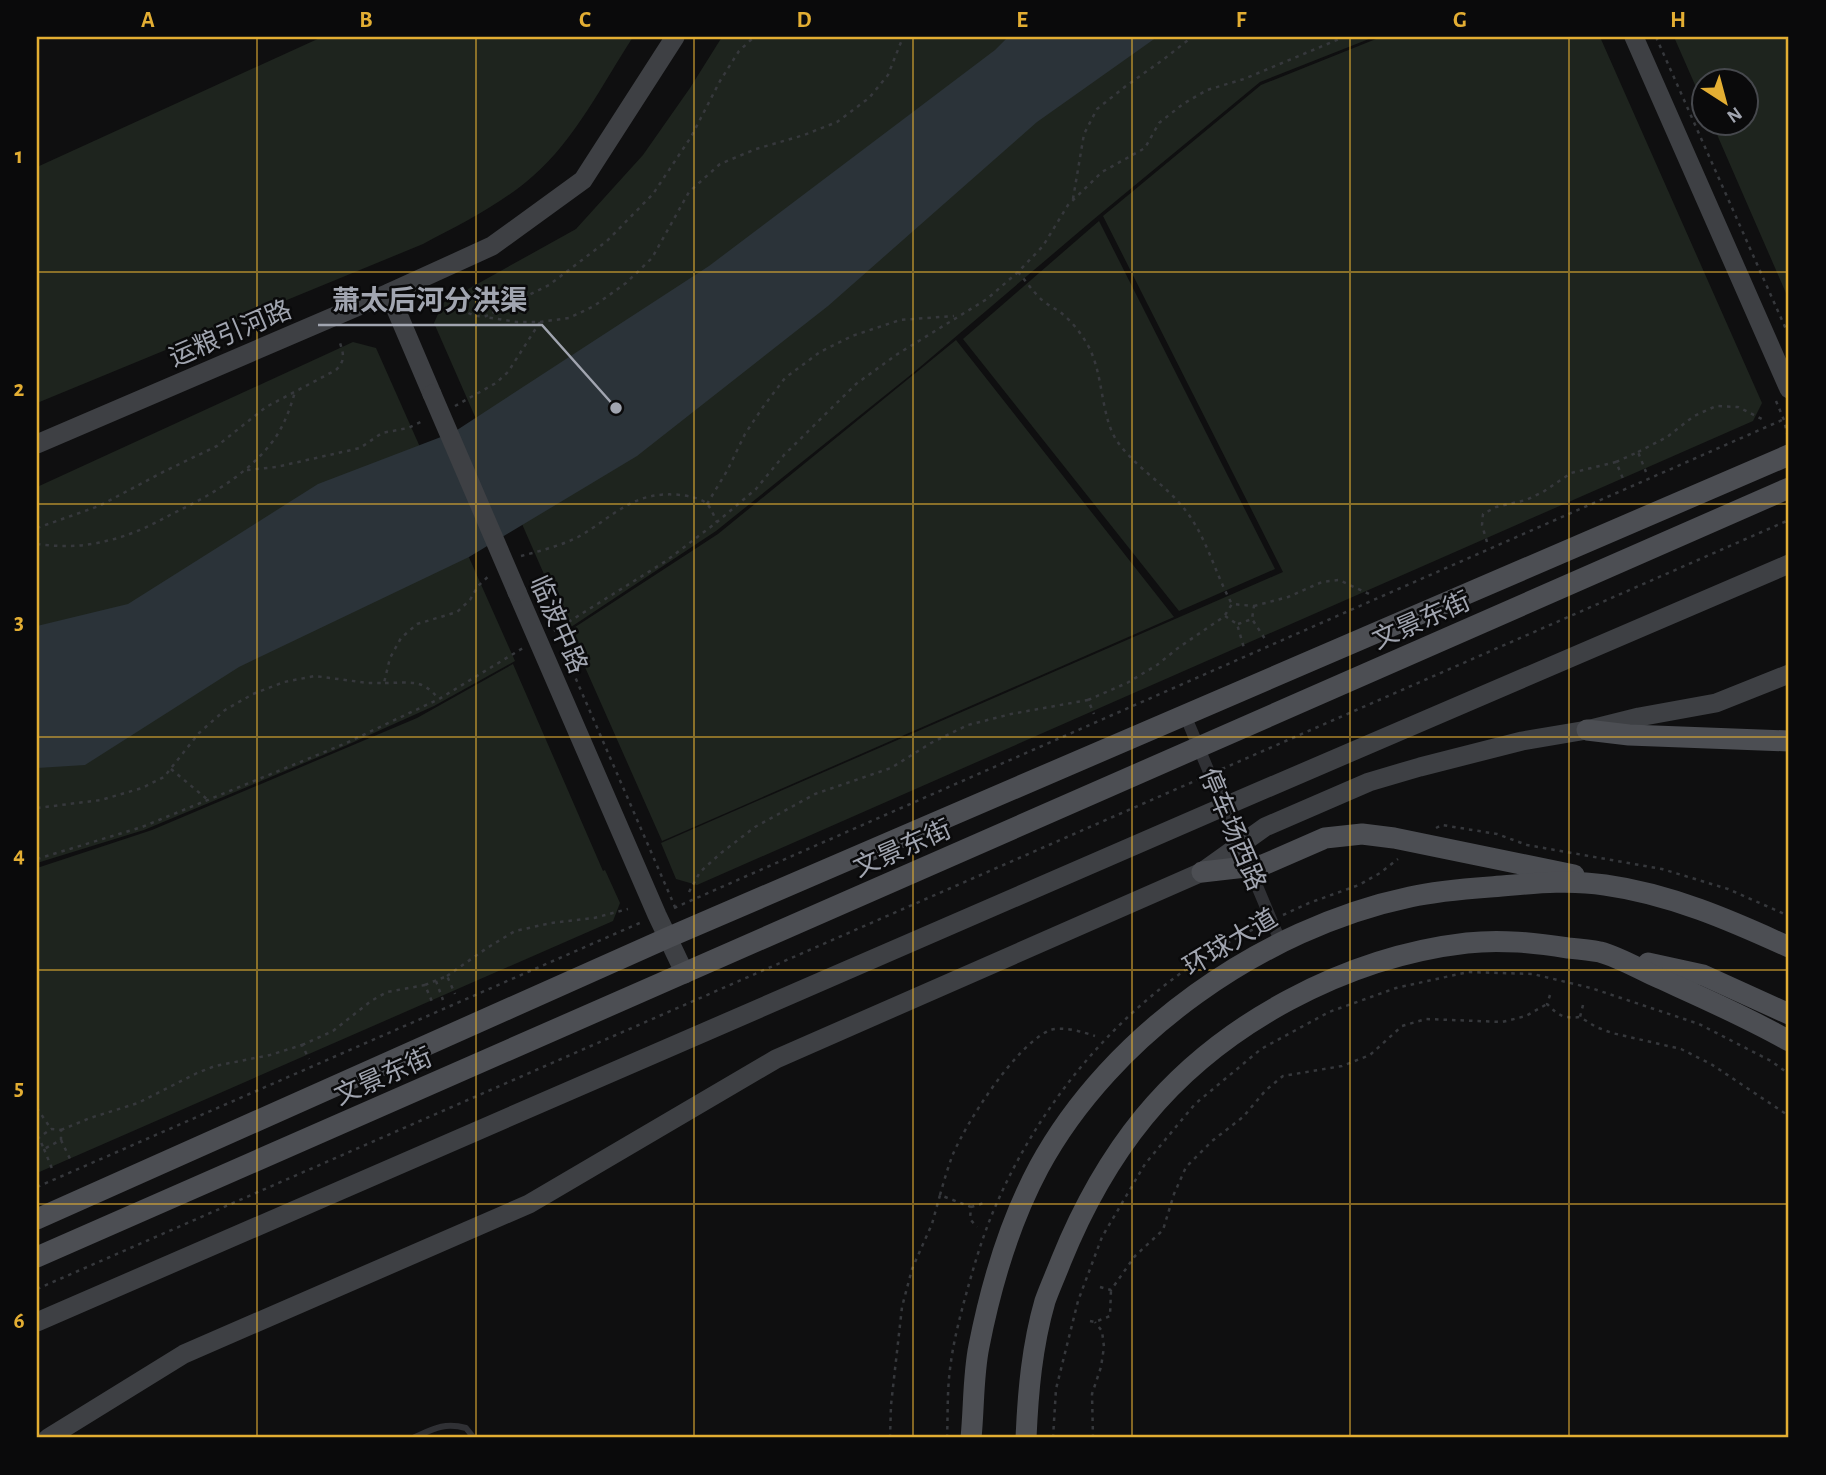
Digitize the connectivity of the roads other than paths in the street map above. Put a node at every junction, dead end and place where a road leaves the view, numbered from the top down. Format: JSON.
{"nodes":[{"id":1,"x":675,"y":37,"type":"edge"},
{"id":2,"x":1634,"y":37,"type":"edge"},
{"id":3,"x":389,"y":293,"type":"junction"},
{"id":4,"x":1789,"y":389,"type":"edge"},
{"id":5,"x":37,"y":444,"type":"edge"},
{"id":6,"x":1789,"y":455,"type":"edge"},
{"id":7,"x":1789,"y":488,"type":"edge"},
{"id":8,"x":1789,"y":564,"type":"edge"},
{"id":9,"x":1789,"y":674,"type":"edge"},
{"id":10,"x":1185,"y":715,"type":"junction"},
{"id":11,"x":1587,"y":730,"type":"junction"},
{"id":12,"x":1789,"y":741,"type":"edge"},
{"id":13,"x":1198,"y":748,"type":"junction"},
{"id":14,"x":1223,"y":807,"type":"junction"},
{"id":15,"x":1240,"y":845,"type":"junction"},
{"id":16,"x":1249,"y":867,"type":"junction"},
{"id":17,"x":1202,"y":872,"type":"junction"},
{"id":18,"x":1606,"y":885,"type":"junction"},
{"id":19,"x":667,"y":938,"type":"junction"},
{"id":20,"x":1281,"y":943,"type":"junction"},
{"id":21,"x":1789,"y":947,"type":"edge"},
{"id":22,"x":1602,"y":953,"type":"junction"},
{"id":23,"x":685,"y":974,"type":"junction"},
{"id":24,"x":1789,"y":1014,"type":"edge"},
{"id":25,"x":1789,"y":1041,"type":"edge"},
{"id":26,"x":37,"y":1219,"type":"edge"},
{"id":27,"x":37,"y":1257,"type":"edge"},
{"id":28,"x":37,"y":1322,"type":"edge"},
{"id":29,"x":48,"y":1438,"type":"edge"},
{"id":30,"x":413,"y":1438,"type":"edge"},
{"id":31,"x":474,"y":1438,"type":"edge"},
{"id":32,"x":971,"y":1438,"type":"edge"},
{"id":33,"x":1026,"y":1438,"type":"edge"}],
"edges":[{"from":1,"to":3,"type":"street","name":"运粮引河路"},
{"from":2,"to":4,"type":"street"},
{"from":3,"to":5,"type":"street","name":"运粮引河路"},
{"from":3,"to":19,"type":"street","name":"临波中路","bridge":true},
{"from":6,"to":10,"type":"main road","name":"文景东街"},
{"from":7,"to":13,"type":"main road","name":"文景东街"},
{"from":8,"to":14,"type":"street"},
{"from":9,"to":11,"type":"street"},
{"from":10,"to":13,"type":"street","name":"停车场西路"},
{"from":10,"to":19,"type":"main road","name":"文景东街"},
{"from":11,"to":12,"type":"main road"},
{"from":11,"to":15,"type":"street"},
{"from":13,"to":14,"type":"street","name":"停车场西路"},
{"from":13,"to":23,"type":"main road","name":"文景东街"},
{"from":14,"to":15,"type":"street","name":"停车场西路"},
{"from":14,"to":28,"type":"street"},
{"from":15,"to":16,"type":"street","name":"停车场西路"},
{"from":15,"to":17,"type":"street"},
{"from":16,"to":17,"type":"main road"},
{"from":16,"to":18,"type":"main road"},
{"from":16,"to":20,"type":"street","name":"停车场西路"},
{"from":17,"to":29,"type":"street"},
{"from":18,"to":20,"type":"main road","name":"环球大道"},
{"from":18,"to":21,"type":"main road","name":"环球大道"},
{"from":19,"to":23,"type":"street","name":"临波中路"},
{"from":19,"to":26,"type":"main road","name":"文景东街"},
{"from":20,"to":32,"type":"main road","name":"环球大道"},
{"from":22,"to":24,"type":"main road"},
{"from":22,"to":25,"type":"main road"},
{"from":22,"to":33,"type":"main road"},
{"from":23,"to":27,"type":"main road","name":"文景东街"},
{"from":30,"to":31,"type":"lane"}]}
